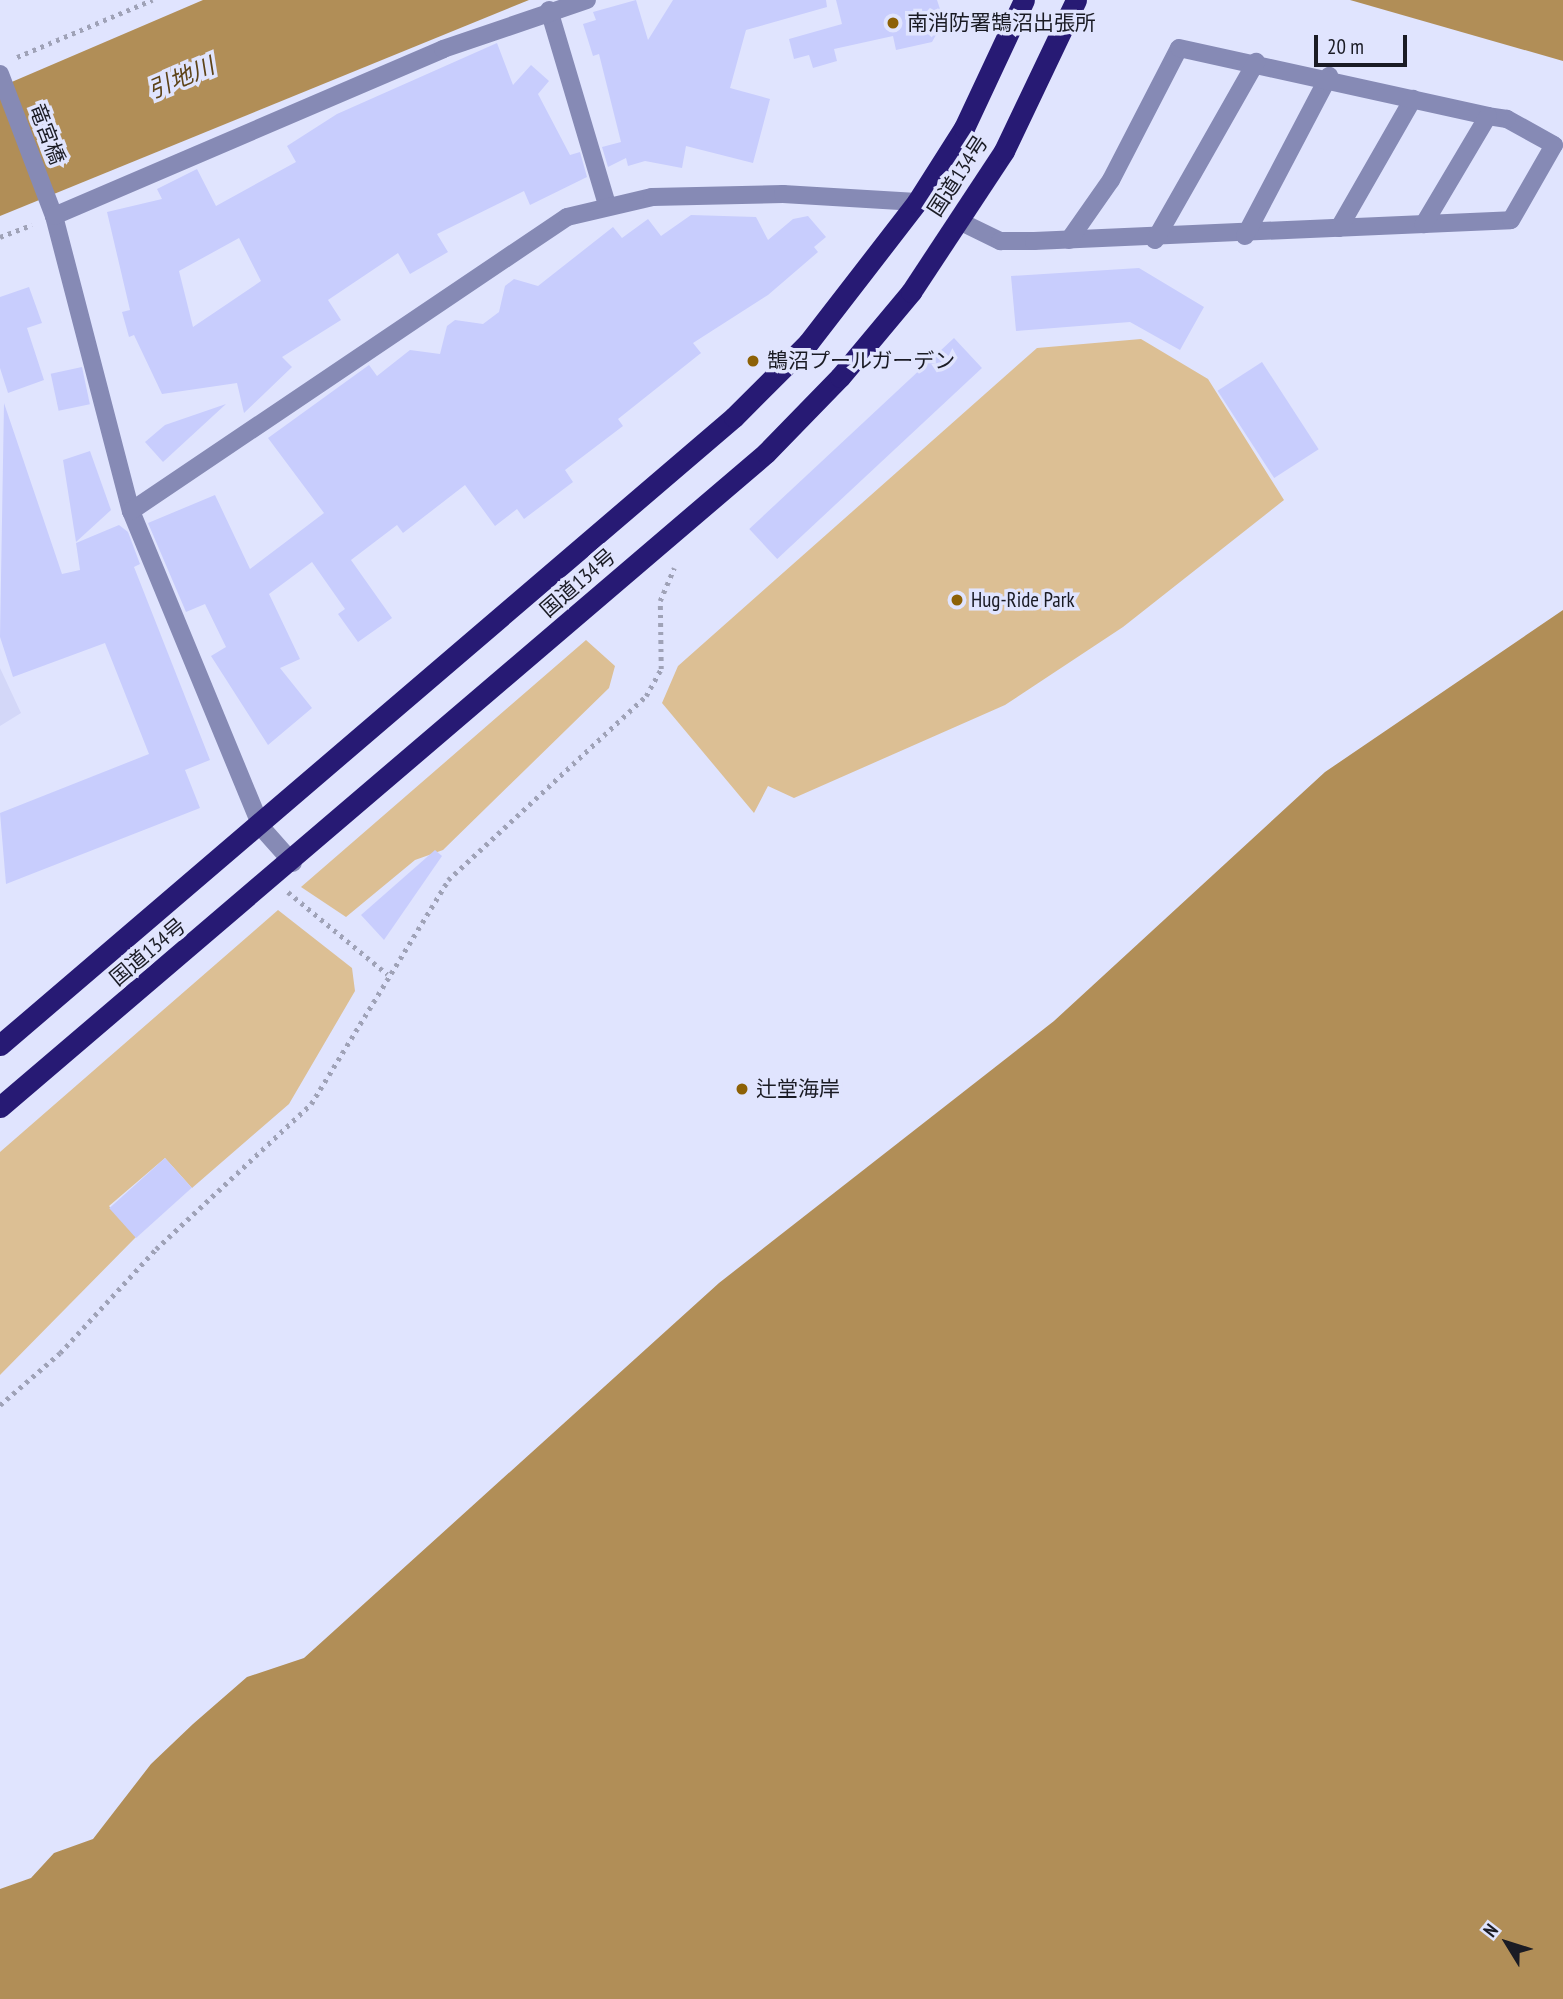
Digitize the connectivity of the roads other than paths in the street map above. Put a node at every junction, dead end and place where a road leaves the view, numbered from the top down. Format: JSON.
{"nodes":[{"id":1,"x":587,"y":0,"type":"edge"},
{"id":2,"x":1024,"y":0,"type":"edge"},
{"id":3,"x":1076,"y":0,"type":"edge"},
{"id":4,"x":550,"y":10,"type":"junction"},
{"id":5,"x":1256,"y":62,"type":"junction"},
{"id":6,"x":1329,"y":76,"type":"junction"},
{"id":7,"x":1,"y":77,"type":"edge"},
{"id":8,"x":1413,"y":99,"type":"junction"},
{"id":9,"x":1488,"y":116,"type":"junction"},
{"id":10,"x":917,"y":202,"type":"junction"},
{"id":11,"x":607,"y":204,"type":"junction"},
{"id":12,"x":51,"y":210,"type":"junction"},
{"id":13,"x":959,"y":221,"type":"junction"},
{"id":14,"x":1424,"y":224,"type":"junction"},
{"id":15,"x":1339,"y":228,"type":"junction"},
{"id":16,"x":1245,"y":236,"type":"junction"},
{"id":17,"x":1069,"y":240,"type":"junction"},
{"id":18,"x":1155,"y":240,"type":"junction"},
{"id":19,"x":131,"y":511,"type":"junction"},
{"id":20,"x":261,"y":827,"type":"junction"},
{"id":21,"x":293,"y":863,"type":"junction"},
{"id":22,"x":0,"y":1045,"type":"edge"},
{"id":23,"x":0,"y":1107,"type":"edge"}],
"edges":[{"from":1,"to":4,"type":"street"},
{"from":2,"to":10,"type":"highway","name":"国道134号"},
{"from":3,"to":13,"type":"highway","name":"国道134号"},
{"from":4,"to":11,"type":"street"},
{"from":4,"to":12,"type":"street"},
{"from":5,"to":6,"type":"street"},
{"from":5,"to":17,"type":"street"},
{"from":5,"to":18,"type":"street"},
{"from":6,"to":8,"type":"street"},
{"from":6,"to":16,"type":"street"},
{"from":7,"to":12,"type":"street","name":"竜宮橋"},
{"from":8,"to":9,"type":"street"},
{"from":8,"to":15,"type":"street"},
{"from":9,"to":14,"type":"street"},
{"from":9,"to":14,"type":"street"},
{"from":10,"to":11,"type":"street"},
{"from":10,"to":20,"type":"highway","name":"国道134号"},
{"from":11,"to":19,"type":"street"},
{"from":12,"to":19,"type":"street","name":"竜宮橋"},
{"from":13,"to":17,"type":"street"},
{"from":13,"to":21,"type":"highway","name":"国道134号"},
{"from":14,"to":15,"type":"street"},
{"from":15,"to":16,"type":"street"},
{"from":16,"to":18,"type":"street"},
{"from":17,"to":18,"type":"street"},
{"from":19,"to":20,"type":"street","name":"竜宮橋"},
{"from":20,"to":21,"type":"street","name":"竜宮橋"},
{"from":20,"to":22,"type":"highway","name":"国道134号"},
{"from":21,"to":23,"type":"highway","name":"国道134号"}]}
